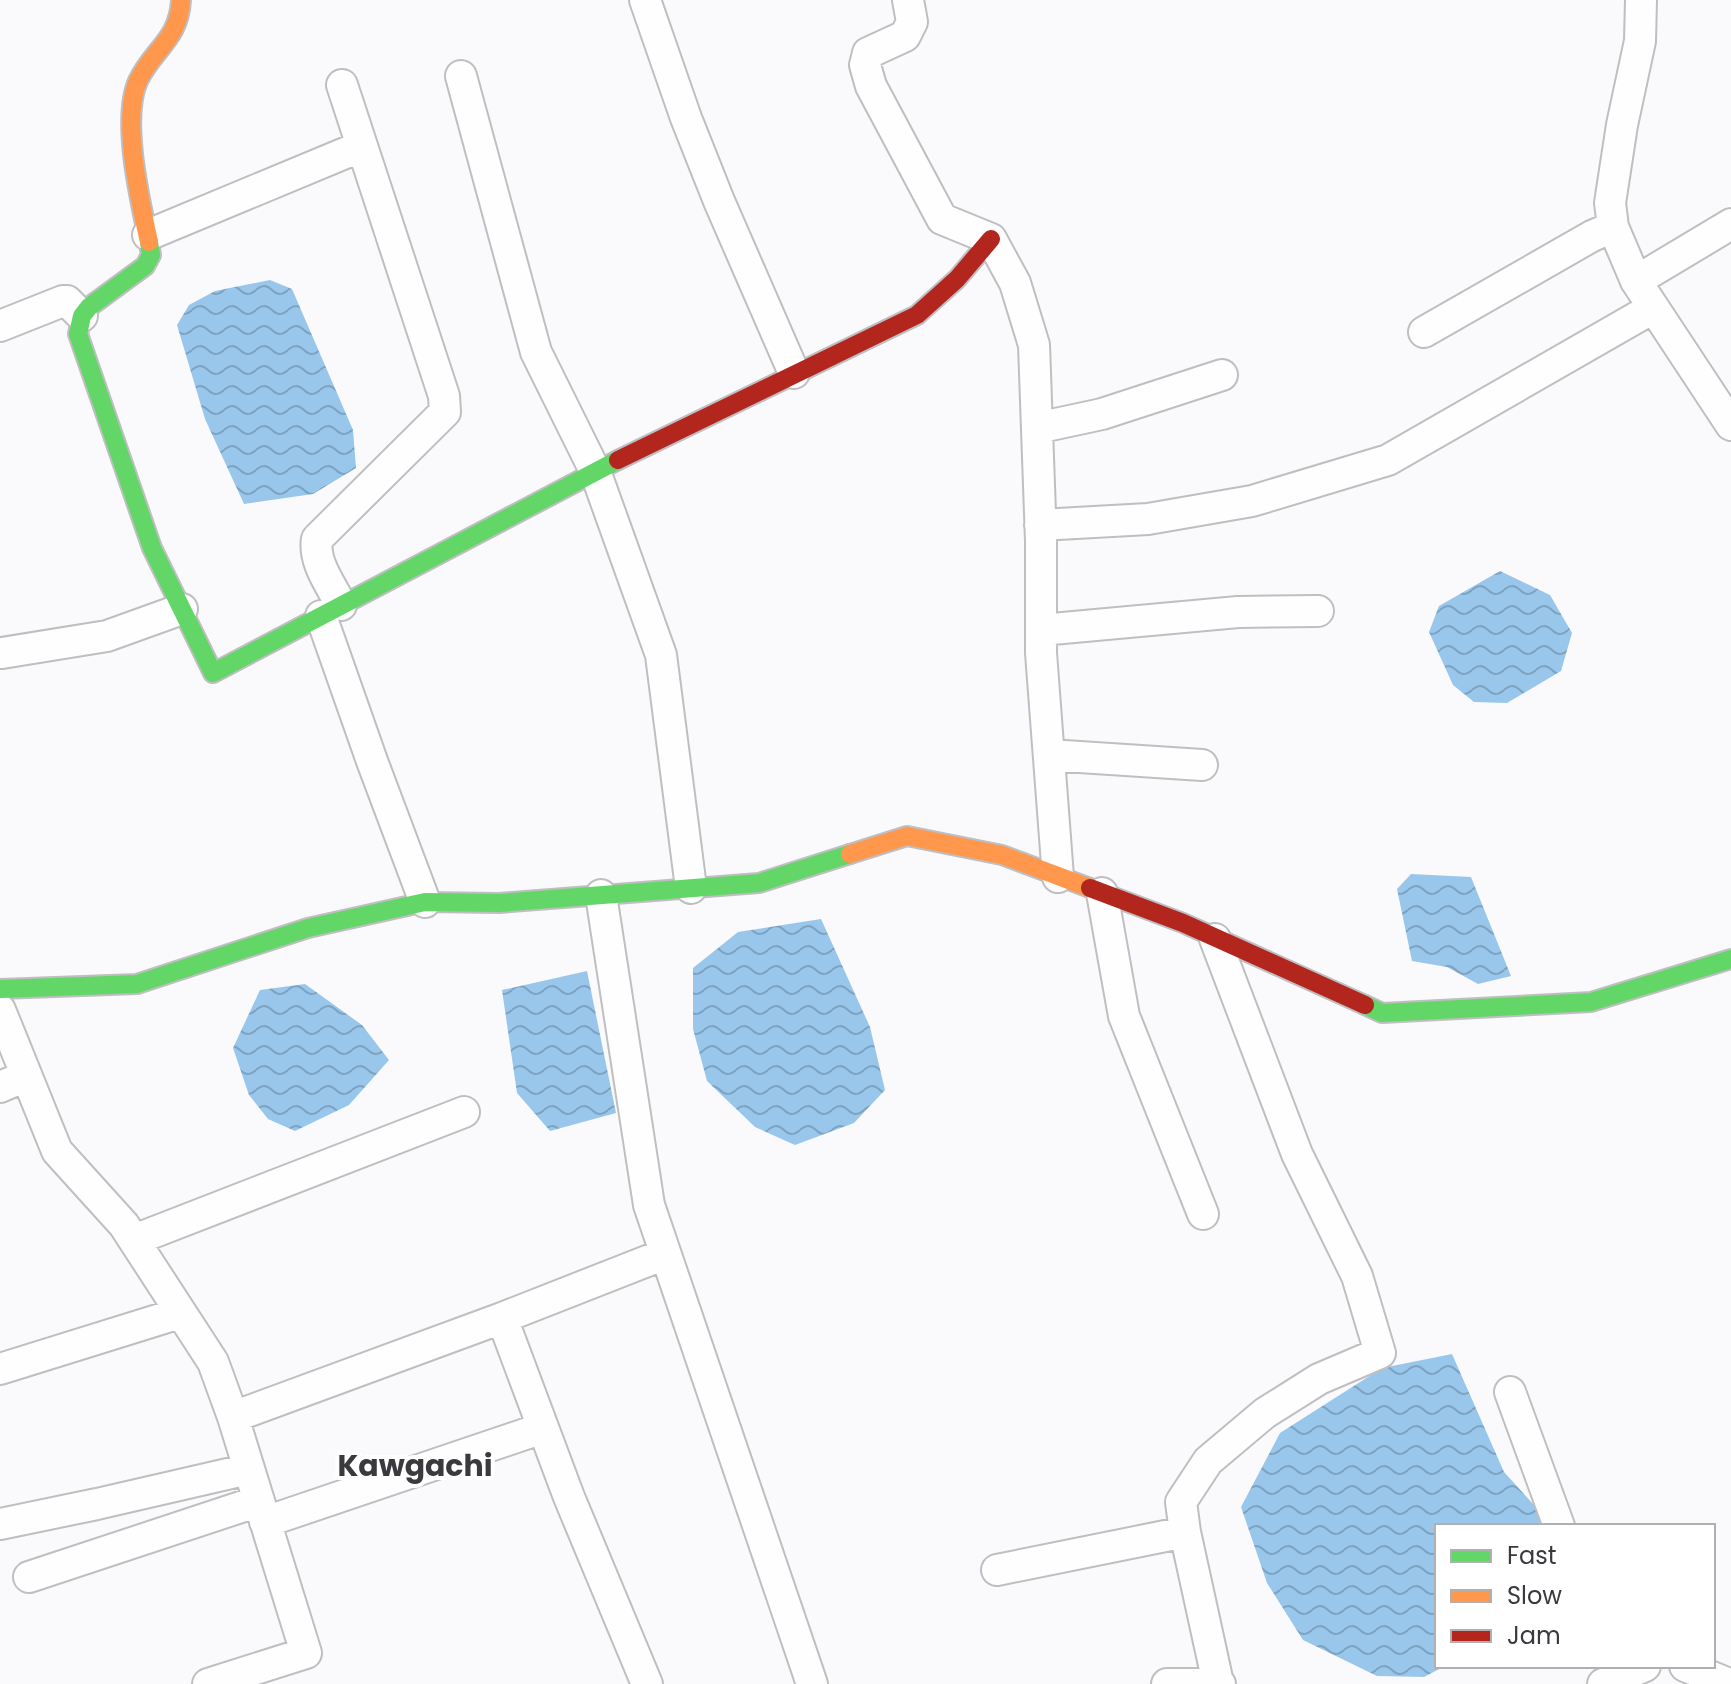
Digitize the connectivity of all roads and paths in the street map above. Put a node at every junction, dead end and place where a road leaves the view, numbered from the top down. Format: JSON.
{"nodes":[{"id":1,"x":181,"y":0,"type":"edge"},
{"id":2,"x":645,"y":0,"type":"edge"},
{"id":3,"x":908,"y":0,"type":"edge"},
{"id":4,"x":1641,"y":0,"type":"edge"},
{"id":5,"x":461,"y":76,"type":"dead end"},
{"id":6,"x":342,"y":85,"type":"dead end"},
{"id":7,"x":362,"y":146,"type":"junction"},
{"id":8,"x":1731,"y":224,"type":"edge"},
{"id":9,"x":1613,"y":227,"type":"junction"},
{"id":10,"x":148,"y":235,"type":"junction"},
{"id":11,"x":991,"y":239,"type":"junction"},
{"id":12,"x":1636,"y":281,"type":"junction"},
{"id":13,"x":1653,"y":308,"type":"junction"},
{"id":14,"x":82,"y":316,"type":"junction"},
{"id":15,"x":0,"y":326,"type":"edge"},
{"id":16,"x":1424,"y":332,"type":"dead end"},
{"id":17,"x":794,"y":373,"type":"junction"},
{"id":18,"x":1222,"y":375,"type":"dead end"},
{"id":19,"x":1731,"y":425,"type":"edge"},
{"id":20,"x":1037,"y":428,"type":"junction"},
{"id":21,"x":595,"y":471,"type":"junction"},
{"id":22,"x":1040,"y":525,"type":"junction"},
{"id":23,"x":182,"y":609,"type":"junction"},
{"id":24,"x":331,"y":610,"type":"junction"},
{"id":25,"x":1318,"y":611,"type":"dead end"},
{"id":26,"x":1041,"y":630,"type":"junction"},
{"id":27,"x":2,"y":653,"type":"dead end"},
{"id":28,"x":1049,"y":755,"type":"junction"},
{"id":29,"x":1202,"y":765,"type":"dead end"},
{"id":30,"x":1058,"y":877,"type":"junction"},
{"id":31,"x":691,"y":888,"type":"junction"},
{"id":32,"x":1102,"y":893,"type":"junction"},
{"id":33,"x":601,"y":895,"type":"junction"},
{"id":34,"x":425,"y":902,"type":"junction"},
{"id":35,"x":1215,"y":939,"type":"junction"},
{"id":36,"x":1731,"y":959,"type":"edge"},
{"id":37,"x":0,"y":989,"type":"edge"},
{"id":38,"x":0,"y":1010,"type":"edge"},
{"id":39,"x":13,"y":1081,"type":"edge"},
{"id":40,"x":464,"y":1112,"type":"dead end"},
{"id":41,"x":1203,"y":1214,"type":"dead end"},
{"id":42,"x":134,"y":1240,"type":"junction"},
{"id":43,"x":665,"y":1254,"type":"junction"},
{"id":44,"x":180,"y":1313,"type":"junction"},
{"id":45,"x":502,"y":1318,"type":"junction"},
{"id":46,"x":0,"y":1369,"type":"edge"},
{"id":47,"x":1510,"y":1392,"type":"dead end"},
{"id":48,"x":233,"y":1417,"type":"junction"},
{"id":49,"x":543,"y":1428,"type":"junction"},
{"id":50,"x":249,"y":1469,"type":"junction"},
{"id":51,"x":262,"y":1511,"type":"junction"},
{"id":52,"x":0,"y":1524,"type":"edge"},
{"id":53,"x":1558,"y":1524,"type":"edge"},
{"id":54,"x":1185,"y":1532,"type":"junction"},
{"id":55,"x":997,"y":1570,"type":"dead end"},
{"id":56,"x":29,"y":1577,"type":"dead end"},
{"id":57,"x":1638,"y":1668,"type":"edge"},
{"id":58,"x":1690,"y":1668,"type":"edge"},
{"id":59,"x":1604,"y":1678,"type":"edge"},
{"id":60,"x":208,"y":1684,"type":"edge"},
{"id":61,"x":647,"y":1684,"type":"edge"},
{"id":62,"x":812,"y":1684,"type":"edge"},
{"id":63,"x":1167,"y":1684,"type":"edge"},
{"id":64,"x":1219,"y":1684,"type":"edge"},
{"id":65,"x":1729,"y":1684,"type":"edge"}],
"edges":[{"from":1,"to":10,"type":"street"},
{"from":2,"to":17,"type":"street"},
{"from":3,"to":11,"type":"street"},
{"from":4,"to":9,"type":"street"},
{"from":5,"to":21,"type":"street"},
{"from":6,"to":7,"type":"street"},
{"from":7,"to":10,"type":"street"},
{"from":7,"to":24,"type":"street"},
{"from":8,"to":12,"type":"street"},
{"from":9,"to":12,"type":"street"},
{"from":9,"to":16,"type":"street"},
{"from":10,"to":14,"type":"street"},
{"from":11,"to":17,"type":"street"},
{"from":11,"to":20,"type":"street"},
{"from":12,"to":13,"type":"street"},
{"from":13,"to":19,"type":"street"},
{"from":13,"to":22,"type":"street"},
{"from":14,"to":15,"type":"street"},
{"from":14,"to":23,"type":"street"},
{"from":17,"to":21,"type":"street"},
{"from":18,"to":20,"type":"street"},
{"from":20,"to":22,"type":"street"},
{"from":21,"to":24,"type":"street"},
{"from":21,"to":31,"type":"street"},
{"from":22,"to":26,"type":"street"},
{"from":23,"to":24,"type":"street"},
{"from":23,"to":27,"type":"street"},
{"from":24,"to":34,"type":"street"},
{"from":25,"to":26,"type":"street"},
{"from":26,"to":28,"type":"street"},
{"from":28,"to":29,"type":"street"},
{"from":28,"to":30,"type":"street"},
{"from":30,"to":31,"type":"street"},
{"from":30,"to":32,"type":"street"},
{"from":31,"to":33,"type":"street"},
{"from":32,"to":35,"type":"street"},
{"from":32,"to":41,"type":"street"},
{"from":33,"to":34,"type":"street"},
{"from":33,"to":43,"type":"street"},
{"from":34,"to":37,"type":"street"},
{"from":35,"to":36,"type":"street"},
{"from":35,"to":54,"type":"street"},
{"from":38,"to":39,"type":"street"},
{"from":39,"to":42,"type":"street"},
{"from":40,"to":42,"type":"street"},
{"from":42,"to":44,"type":"street"},
{"from":43,"to":45,"type":"street"},
{"from":43,"to":62,"type":"street"},
{"from":44,"to":46,"type":"street"},
{"from":44,"to":48,"type":"street"},
{"from":45,"to":48,"type":"street"},
{"from":45,"to":49,"type":"street"},
{"from":47,"to":53,"type":"street"},
{"from":48,"to":50,"type":"street"},
{"from":49,"to":51,"type":"street"},
{"from":49,"to":61,"type":"street"},
{"from":50,"to":51,"type":"street"},
{"from":50,"to":52,"type":"street"},
{"from":51,"to":56,"type":"street"},
{"from":51,"to":60,"type":"street"},
{"from":54,"to":55,"type":"street"},
{"from":54,"to":64,"type":"street"},
{"from":57,"to":59,"type":"street"},
{"from":58,"to":65,"type":"street"},
{"from":63,"to":64,"type":"street"}]}
